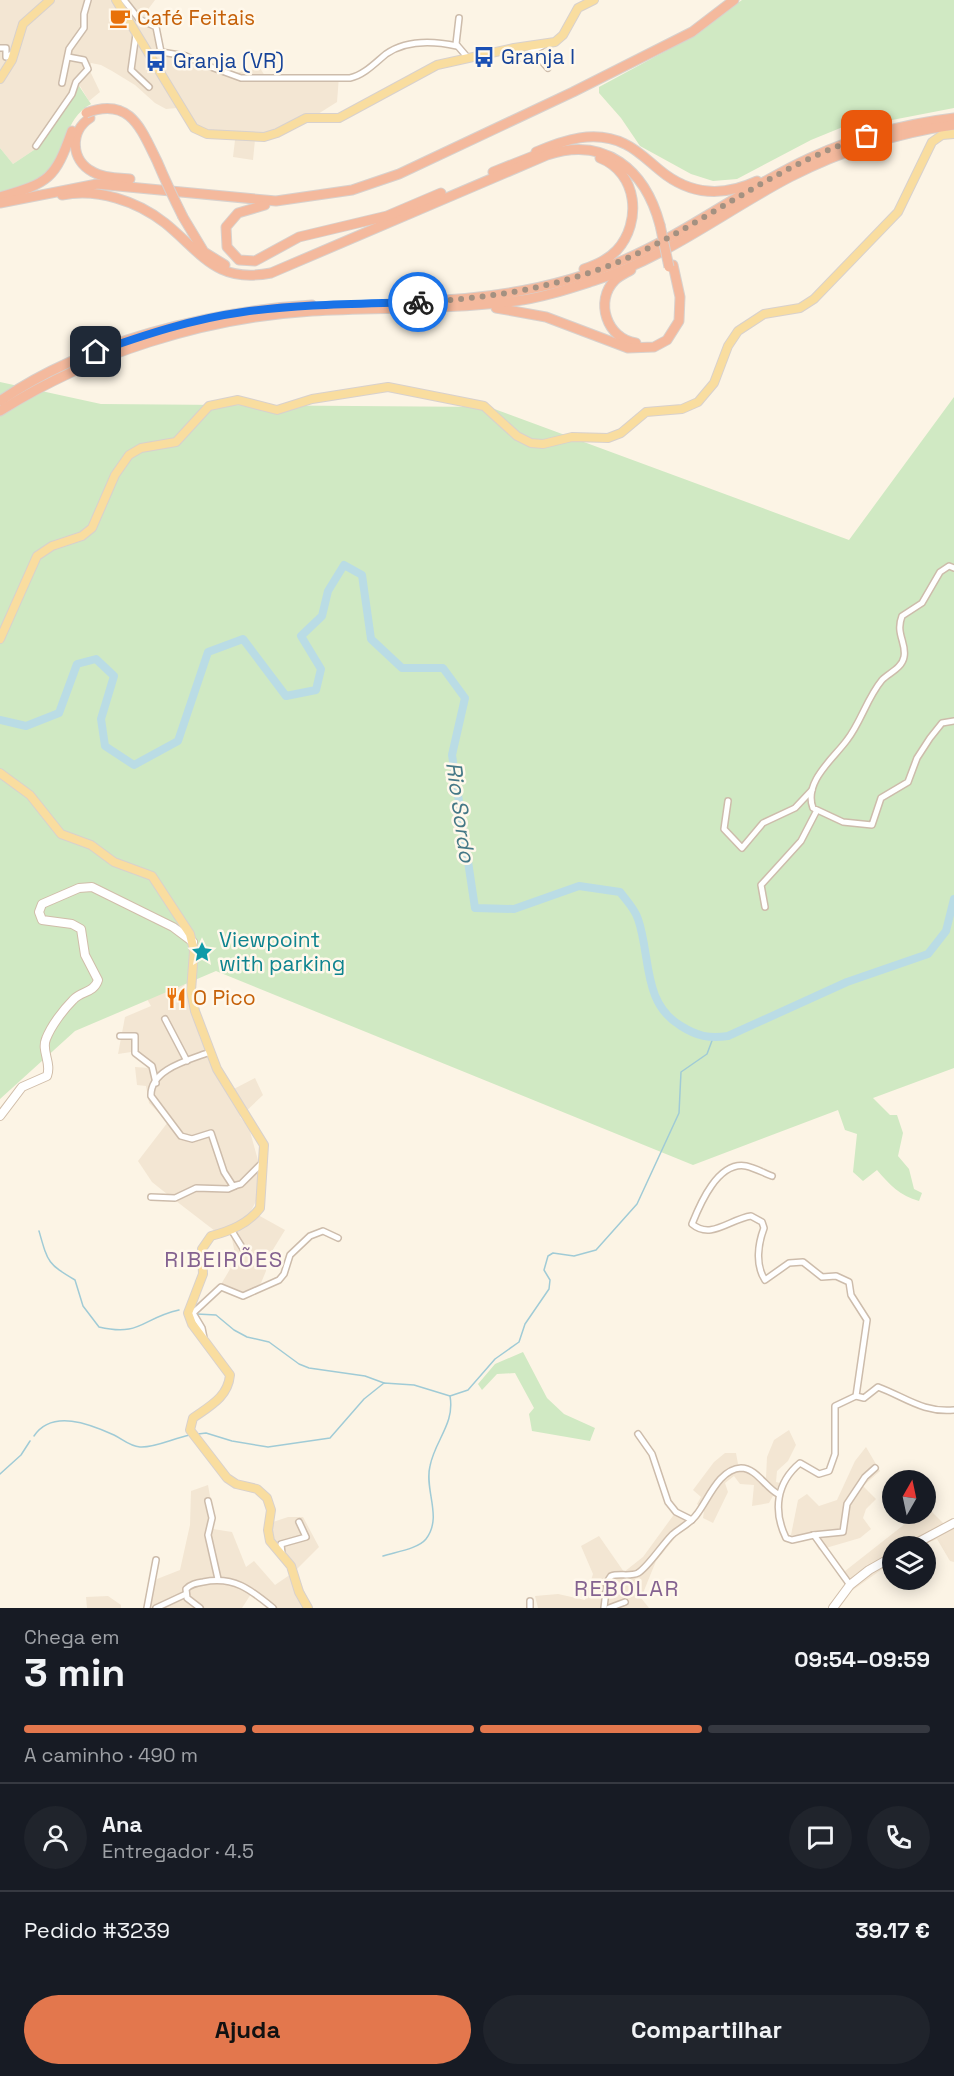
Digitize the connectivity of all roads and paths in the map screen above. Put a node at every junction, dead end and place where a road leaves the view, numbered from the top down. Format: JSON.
{"nodes":[{"id":1,"x":50,"y":0,"type":"edge"},
{"id":2,"x":88,"y":0,"type":"edge"},
{"id":3,"x":116,"y":0,"type":"edge"},
{"id":4,"x":123,"y":0,"type":"edge"},
{"id":5,"x":594,"y":0,"type":"edge"},
{"id":6,"x":729,"y":0,"type":"edge"},
{"id":7,"x":734,"y":0,"type":"edge"},
{"id":8,"x":459,"y":18,"type":"dead end"},
{"id":9,"x":127,"y":19,"type":"junction"},
{"id":10,"x":136,"y":34,"type":"junction"},
{"id":11,"x":457,"y":45,"type":"junction"},
{"id":12,"x":546,"y":45,"type":"junction"},
{"id":13,"x":0,"y":48,"type":"edge"},
{"id":14,"x":15,"y":52,"type":"junction"},
{"id":15,"x":68,"y":57,"type":"junction"},
{"id":16,"x":468,"y":58,"type":"junction"},
{"id":17,"x":548,"y":68,"type":"dead end"},
{"id":18,"x":0,"y":78,"type":"edge"},
{"id":19,"x":62,"y":83,"type":"dead end"},
{"id":20,"x":149,"y":87,"type":"dead end"},
{"id":21,"x":88,"y":115,"type":"junction"},
{"id":22,"x":954,"y":118,"type":"edge"},
{"id":23,"x":954,"y":125,"type":"edge"},
{"id":24,"x":954,"y":134,"type":"edge"},
{"id":25,"x":881,"y":135,"type":"junction"},
{"id":26,"x":36,"y":146,"type":"dead end"},
{"id":27,"x":433,"y":158,"type":"junction"},
{"id":28,"x":532,"y":158,"type":"junction"},
{"id":29,"x":787,"y":170,"type":"junction"},
{"id":30,"x":468,"y":185,"type":"junction"},
{"id":31,"x":210,"y":192,"type":"junction"},
{"id":32,"x":0,"y":198,"type":"edge"},
{"id":33,"x":0,"y":204,"type":"edge"},
{"id":34,"x":406,"y":208,"type":"junction"},
{"id":35,"x":180,"y":217,"type":"junction"},
{"id":36,"x":653,"y":256,"type":"junction"},
{"id":37,"x":671,"y":266,"type":"junction"},
{"id":38,"x":215,"y":267,"type":"junction"},
{"id":39,"x":514,"y":293,"type":"junction"},
{"id":40,"x":446,"y":307,"type":"junction"},
{"id":41,"x":0,"y":401,"type":"edge"},
{"id":42,"x":0,"y":411,"type":"edge"},
{"id":43,"x":954,"y":568,"type":"edge"},
{"id":44,"x":0,"y":639,"type":"edge"},
{"id":45,"x":954,"y":721,"type":"edge"},
{"id":46,"x":0,"y":773,"type":"edge"},
{"id":47,"x":813,"y":790,"type":"junction"},
{"id":48,"x":728,"y":801,"type":"dead end"},
{"id":49,"x":816,"y":812,"type":"junction"},
{"id":50,"x":765,"y":907,"type":"dead end"},
{"id":51,"x":180,"y":917,"type":"junction"},
{"id":52,"x":167,"y":924,"type":"junction"},
{"id":53,"x":193,"y":942,"type":"junction"},
{"id":54,"x":165,"y":1019,"type":"dead end"},
{"id":55,"x":120,"y":1036,"type":"dead end"},
{"id":56,"x":210,"y":1052,"type":"junction"},
{"id":57,"x":187,"y":1061,"type":"junction"},
{"id":58,"x":156,"y":1083,"type":"junction"},
{"id":59,"x":0,"y":1116,"type":"edge"},
{"id":60,"x":264,"y":1160,"type":"junction"},
{"id":61,"x":772,"y":1176,"type":"dead end"},
{"id":62,"x":235,"y":1186,"type":"junction"},
{"id":63,"x":151,"y":1197,"type":"dead end"},
{"id":64,"x":232,"y":1231,"type":"junction"},
{"id":65,"x":338,"y":1238,"type":"dead end"},
{"id":66,"x":245,"y":1252,"type":"dead end"},
{"id":67,"x":204,"y":1340,"type":"junction"},
{"id":68,"x":856,"y":1396,"type":"junction"},
{"id":69,"x":954,"y":1410,"type":"edge"},
{"id":70,"x":638,"y":1434,"type":"dead end"},
{"id":71,"x":875,"y":1468,"type":"dead end"},
{"id":72,"x":778,"y":1494,"type":"junction"},
{"id":73,"x":208,"y":1501,"type":"dead end"},
{"id":74,"x":692,"y":1520,"type":"junction"},
{"id":75,"x":299,"y":1522,"type":"dead end"},
{"id":76,"x":954,"y":1523,"type":"edge"},
{"id":77,"x":813,"y":1535,"type":"junction"},
{"id":78,"x":930,"y":1536,"type":"edge"},
{"id":79,"x":282,"y":1556,"type":"junction"},
{"id":80,"x":156,"y":1560,"type":"dead end"},
{"id":81,"x":882,"y":1564,"type":"edge"},
{"id":82,"x":218,"y":1579,"type":"junction"},
{"id":83,"x":850,"y":1585,"type":"junction"},
{"id":84,"x":186,"y":1594,"type":"junction"},
{"id":85,"x":530,"y":1601,"type":"dead end"},
{"id":86,"x":626,"y":1602,"type":"dead end"},
{"id":87,"x":147,"y":1608,"type":"edge"},
{"id":88,"x":156,"y":1608,"type":"edge"},
{"id":89,"x":200,"y":1608,"type":"edge"},
{"id":90,"x":273,"y":1608,"type":"edge"},
{"id":91,"x":308,"y":1608,"type":"edge"},
{"id":92,"x":530,"y":1608,"type":"edge"},
{"id":93,"x":604,"y":1608,"type":"edge"},
{"id":94,"x":609,"y":1608,"type":"edge"},
{"id":95,"x":833,"y":1608,"type":"edge"}],
"edges":[{"from":1,"to":14,"type":"main road"},
{"from":2,"to":15,"type":"street"},
{"from":3,"to":9,"type":"main road"},
{"from":4,"to":9,"type":"street"},
{"from":4,"to":11,"type":"street"},
{"from":5,"to":12,"type":"main road"},
{"from":6,"to":31,"type":"highway"},
{"from":7,"to":27,"type":"highway"},
{"from":8,"to":11,"type":"street"},
{"from":9,"to":10,"type":"main road"},
{"from":10,"to":16,"type":"main road"},
{"from":10,"to":20,"type":"street"},
{"from":11,"to":16,"type":"street"},
{"from":12,"to":16,"type":"main road"},
{"from":12,"to":17,"type":"street"},
{"from":13,"to":14,"type":"street"},
{"from":14,"to":18,"type":"main road"},
{"from":15,"to":19,"type":"street"},
{"from":15,"to":26,"type":"street"},
{"from":21,"to":31,"type":"highway"},
{"from":21,"to":32,"type":"highway"},
{"from":21,"to":35,"type":"highway","bridge":true},
{"from":22,"to":25,"type":"highway"},
{"from":23,"to":25,"type":"highway"},
{"from":24,"to":44,"type":"main road"},
{"from":25,"to":29,"type":"highway"},
{"from":25,"to":36,"type":"highway"},
{"from":27,"to":33,"type":"highway"},
{"from":27,"to":34,"type":"highway"},
{"from":28,"to":29,"type":"highway"},
{"from":28,"to":30,"type":"highway"},
{"from":28,"to":37,"type":"highway","bridge":true},
{"from":28,"to":39,"type":"highway"},
{"from":29,"to":39,"type":"highway"},
{"from":30,"to":34,"type":"highway"},
{"from":30,"to":38,"type":"highway"},
{"from":31,"to":32,"type":"highway"},
{"from":33,"to":38,"type":"highway"},
{"from":34,"to":35,"type":"highway"},
{"from":35,"to":38,"type":"highway"},
{"from":36,"to":37,"type":"highway"},
{"from":36,"to":40,"type":"highway"},
{"from":37,"to":40,"type":"highway"},
{"from":39,"to":41,"type":"highway"},
{"from":40,"to":42,"type":"highway"},
{"from":43,"to":47,"type":"street"},
{"from":45,"to":49,"type":"street"},
{"from":46,"to":51,"type":"main road"},
{"from":47,"to":48,"type":"street"},
{"from":47,"to":49,"type":"street"},
{"from":49,"to":50,"type":"street"},
{"from":51,"to":52,"type":"street"},
{"from":51,"to":53,"type":"main road"},
{"from":52,"to":53,"type":"street"},
{"from":52,"to":59,"type":"street"},
{"from":53,"to":56,"type":"main road"},
{"from":54,"to":57,"type":"street"},
{"from":55,"to":58,"type":"street"},
{"from":56,"to":57,"type":"street"},
{"from":56,"to":60,"type":"main road"},
{"from":57,"to":58,"type":"street"},
{"from":58,"to":62,"type":"street"},
{"from":60,"to":62,"type":"street"},
{"from":60,"to":64,"type":"main road"},
{"from":61,"to":68,"type":"street"},
{"from":62,"to":63,"type":"street"},
{"from":64,"to":66,"type":"street"},
{"from":64,"to":67,"type":"main road"},
{"from":65,"to":67,"type":"street"},
{"from":67,"to":79,"type":"main road"},
{"from":68,"to":69,"type":"street"},
{"from":68,"to":72,"type":"street"},
{"from":70,"to":74,"type":"street"},
{"from":71,"to":77,"type":"street"},
{"from":72,"to":74,"type":"street"},
{"from":72,"to":77,"type":"street"},
{"from":73,"to":82,"type":"street"},
{"from":74,"to":93,"type":"street"},
{"from":75,"to":79,"type":"street"},
{"from":76,"to":78,"type":"street"},
{"from":77,"to":83,"type":"street"},
{"from":79,"to":91,"type":"main road"},
{"from":80,"to":87,"type":"street"},
{"from":81,"to":83,"type":"street"},
{"from":82,"to":84,"type":"street"},
{"from":82,"to":90,"type":"street"},
{"from":83,"to":95,"type":"street"},
{"from":84,"to":88,"type":"street"},
{"from":84,"to":89,"type":"street"},
{"from":85,"to":92,"type":"street"},
{"from":86,"to":94,"type":"street"}]}
